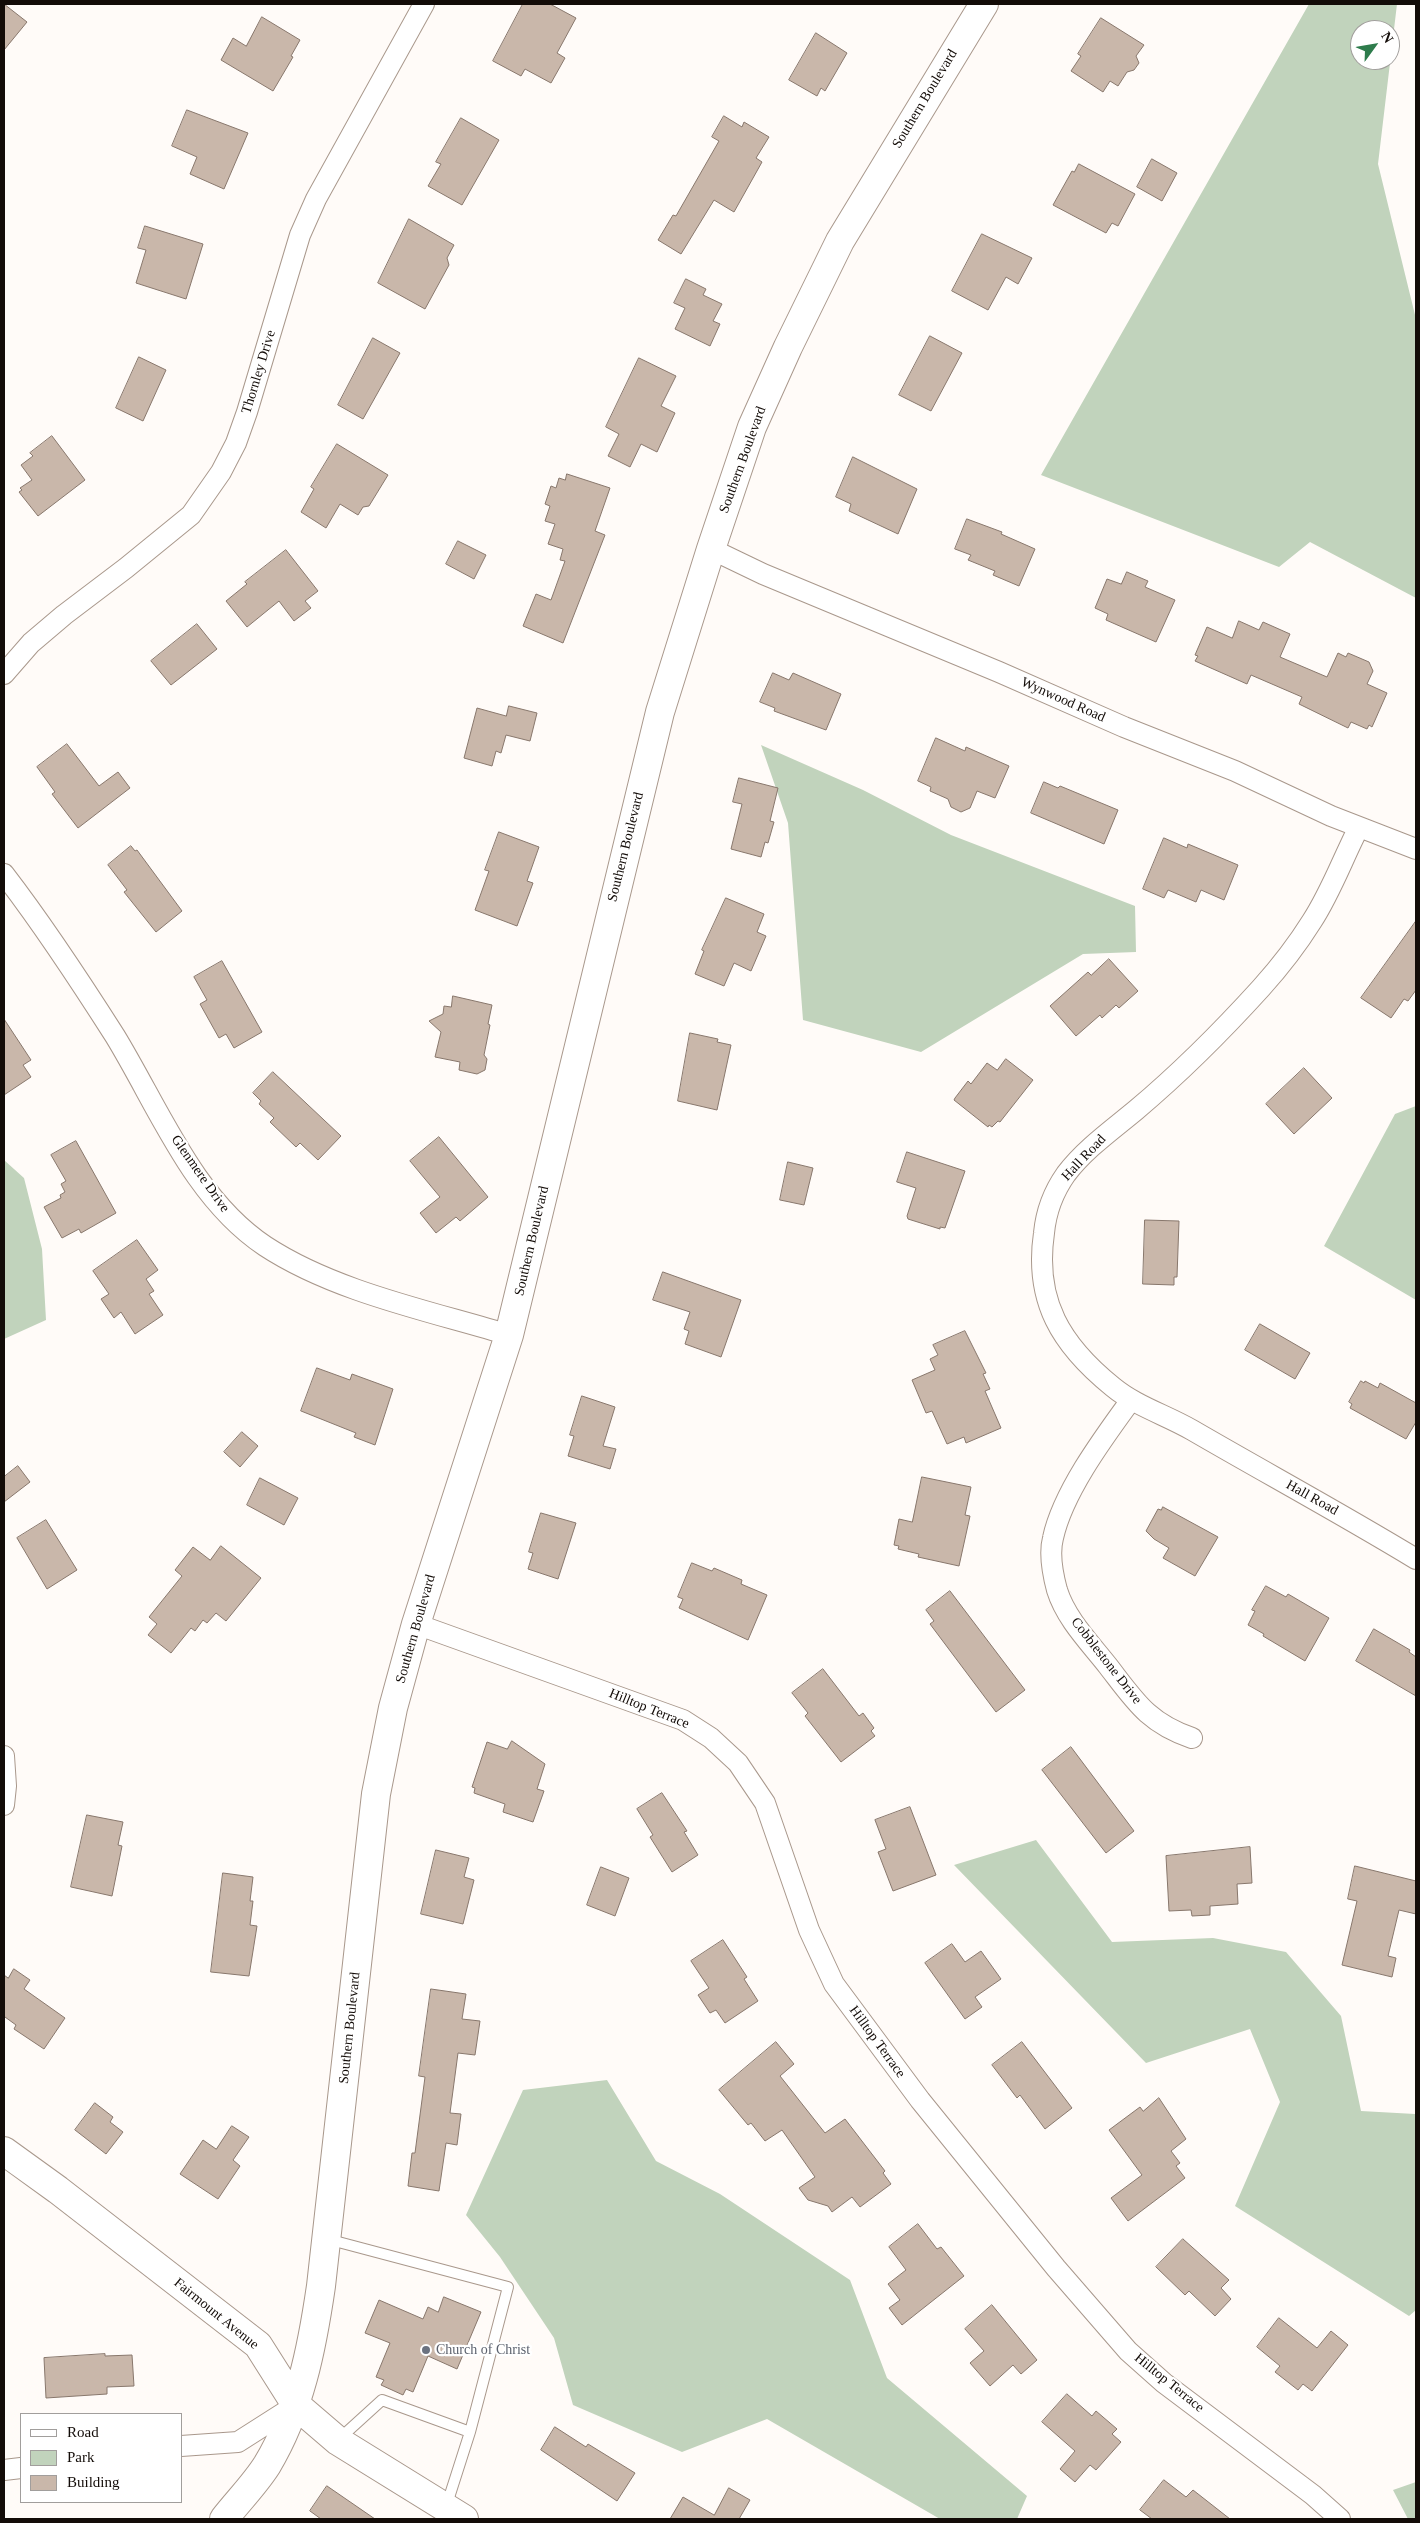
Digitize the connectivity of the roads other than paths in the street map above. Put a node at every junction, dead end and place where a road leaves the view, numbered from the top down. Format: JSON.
{"nodes":[{"id":1,"x":424,"y":4,"type":"edge"},
{"id":2,"x":984,"y":4,"type":"edge"},
{"id":3,"x":711,"y":549,"type":"junction"},
{"id":4,"x":4,"y":674,"type":"edge"},
{"id":5,"x":1359,"y":826,"type":"junction"},
{"id":6,"x":1416,"y":849,"type":"edge"},
{"id":7,"x":4,"y":874,"type":"edge"},
{"id":8,"x":509,"y":1335,"type":"junction"},
{"id":9,"x":1131,"y":1400,"type":"junction"},
{"id":10,"x":1416,"y":1558,"type":"edge"},
{"id":11,"x":416,"y":1624,"type":"junction"},
{"id":12,"x":1192,"y":1738,"type":"dead end"},
{"id":13,"x":4,"y":1756,"type":"edge"},
{"id":14,"x":4,"y":1805,"type":"edge"},
{"id":15,"x":4,"y":2151,"type":"edge"},
{"id":16,"x":326,"y":2239,"type":"junction"},
{"id":17,"x":296,"y":2405,"type":"junction"},
{"id":18,"x":470,"y":2432,"type":"junction"},
{"id":19,"x":338,"y":2441,"type":"junction"},
{"id":20,"x":182,"y":2446,"type":"edge"},
{"id":21,"x":20,"y":2468,"type":"edge"},
{"id":22,"x":4,"y":2470,"type":"edge"},
{"id":23,"x":455,"y":2514,"type":"edge"},
{"id":24,"x":224,"y":2519,"type":"edge"},
{"id":25,"x":1340,"y":2519,"type":"edge"}],
"edges":[{"from":1,"to":4,"type":"street","name":"Thornley Drive"},
{"from":2,"to":3,"type":"main road","name":"Southern Boulevard"},
{"from":3,"to":5,"type":"street","name":"Wynwood Road"},
{"from":3,"to":8,"type":"main road","name":"Southern Boulevard"},
{"from":5,"to":6,"type":"street","name":"Wynwood Road"},
{"from":5,"to":9,"type":"street","name":"Hall Road"},
{"from":7,"to":8,"type":"street","name":"Glenmere Drive"},
{"from":8,"to":11,"type":"main road","name":"Southern Boulevard"},
{"from":9,"to":10,"type":"street","name":"Hall Road"},
{"from":9,"to":12,"type":"street","name":"Cobblestone Drive"},
{"from":11,"to":16,"type":"main road","name":"Southern Boulevard"},
{"from":11,"to":25,"type":"street","name":"Hilltop Terrace"},
{"from":13,"to":14,"type":"street"},
{"from":15,"to":17,"type":"main road","name":"Fairmount Avenue"},
{"from":16,"to":17,"type":"main road","name":"Southern Boulevard"},
{"from":16,"to":18,"type":"lane"},
{"from":17,"to":19,"type":"main road","name":"Fairmount Avenue"},
{"from":17,"to":20,"type":"street"},
{"from":17,"to":24,"type":"main road","name":"Southern Boulevard"},
{"from":18,"to":19,"type":"lane"},
{"from":18,"to":23,"type":"lane"},
{"from":19,"to":23,"type":"main road","name":"Fairmount Avenue"},
{"from":21,"to":22,"type":"street"}]}
